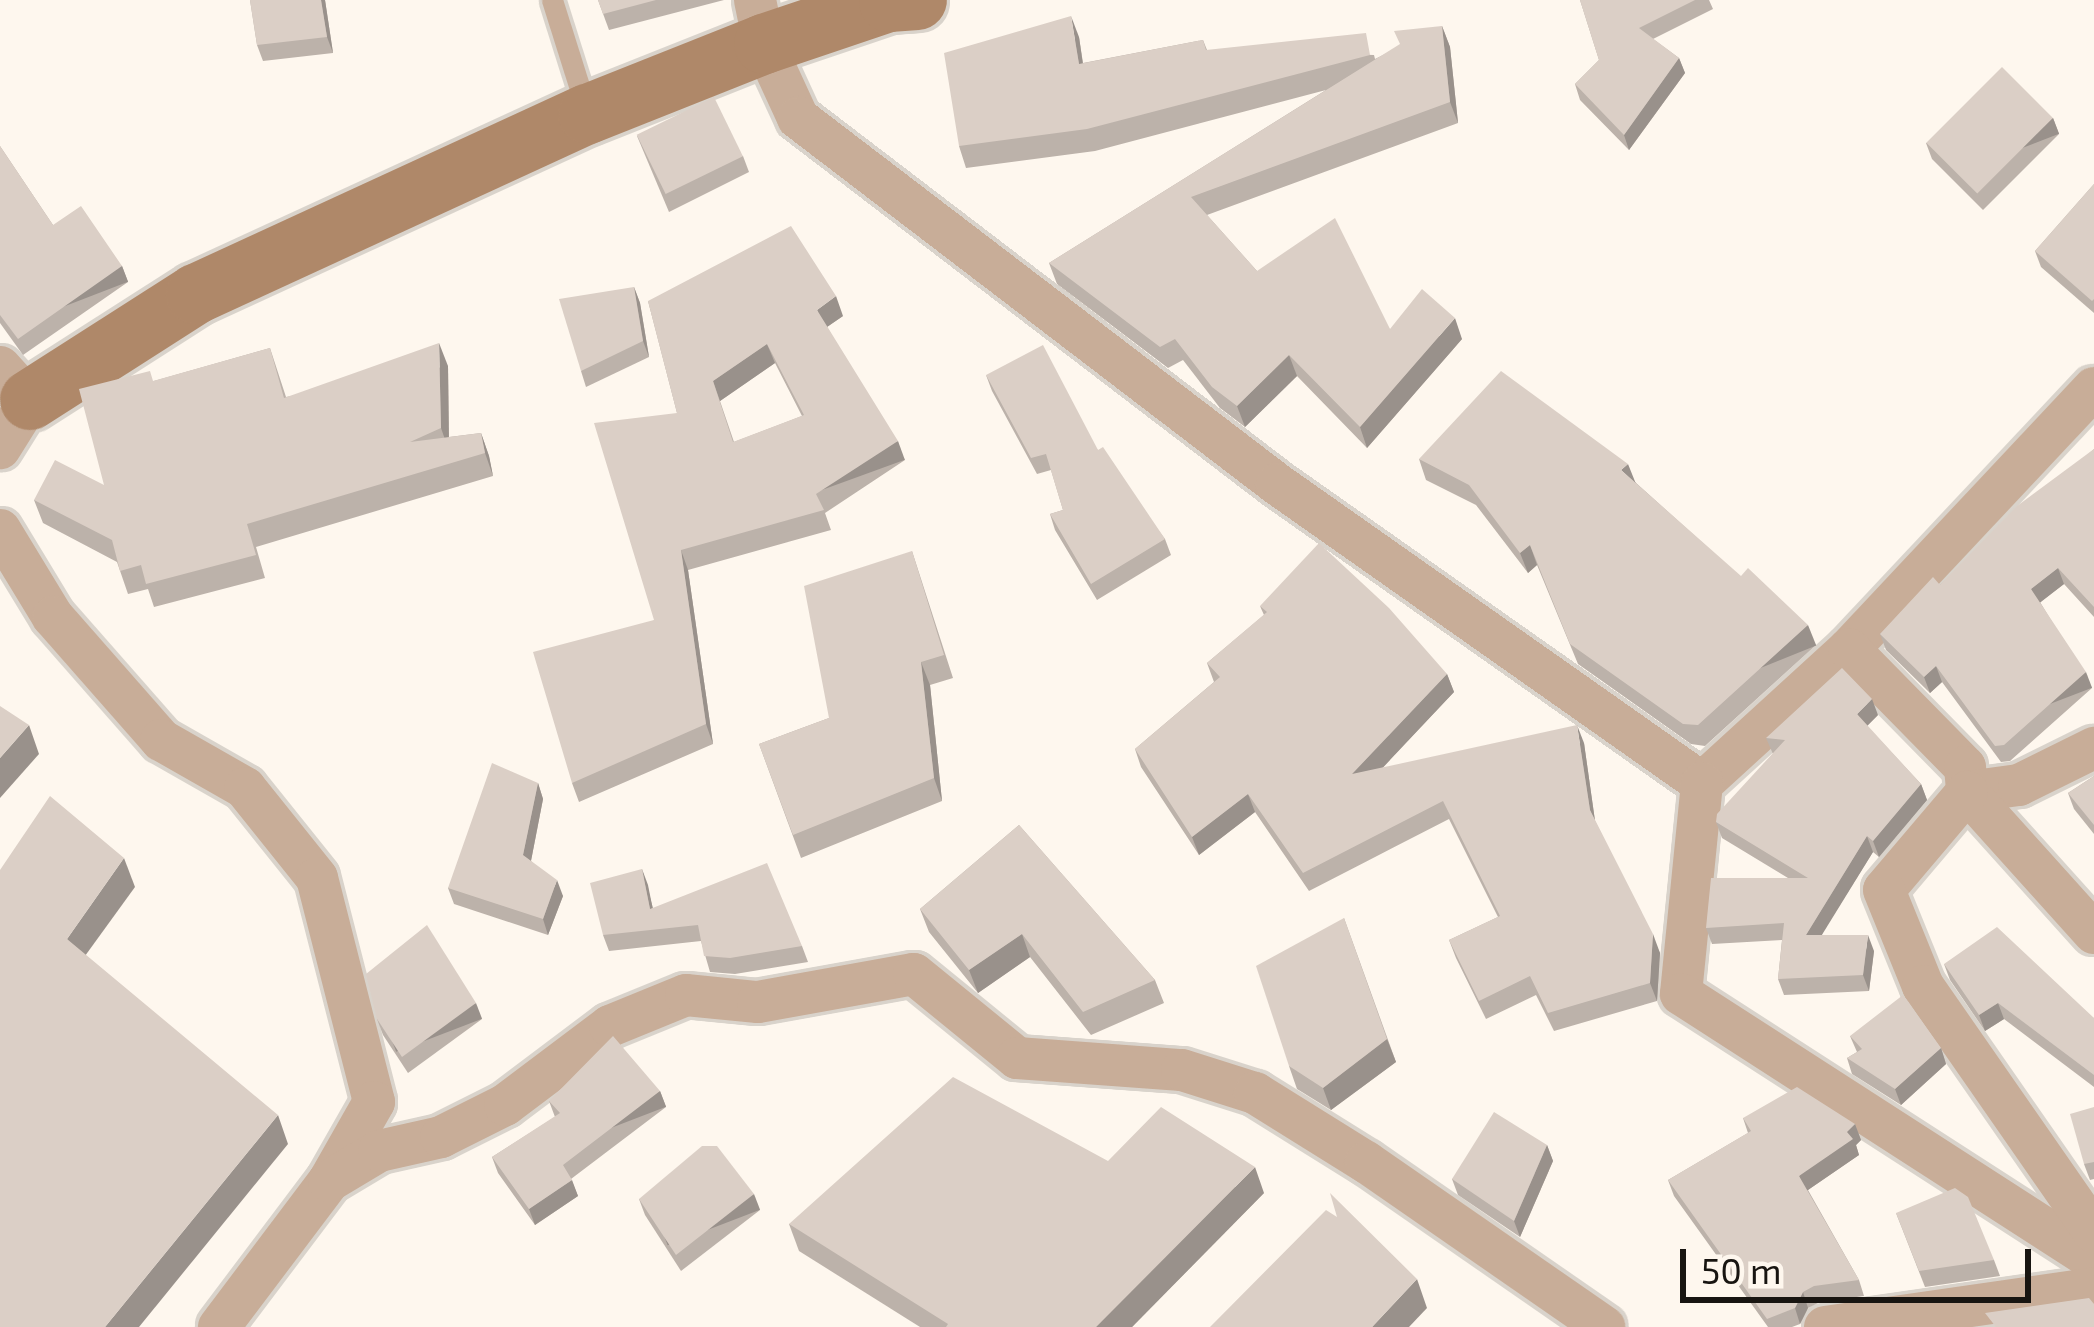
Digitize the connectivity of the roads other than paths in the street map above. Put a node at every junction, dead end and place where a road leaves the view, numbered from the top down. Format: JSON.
{"nodes":[{"id":1,"x":552,"y":0,"type":"edge"},
{"id":2,"x":916,"y":0,"type":"edge"},
{"id":3,"x":759,"y":22,"type":"edge"},
{"id":4,"x":588,"y":114,"type":"junction"},
{"id":5,"x":2094,"y":388,"type":"edge"},
{"id":6,"x":10,"y":405,"type":"edge"},
{"id":7,"x":0,"y":530,"type":"edge"},
{"id":8,"x":1849,"y":650,"type":"junction"},
{"id":9,"x":2094,"y":748,"type":"edge"},
{"id":10,"x":1702,"y":783,"type":"junction"},
{"id":11,"x":1967,"y":791,"type":"junction"},
{"id":12,"x":2094,"y":934,"type":"edge"},
{"id":13,"x":329,"y":1180,"type":"junction"},
{"id":14,"x":2094,"y":1232,"type":"edge"},
{"id":15,"x":2094,"y":1260,"type":"edge"},
{"id":16,"x":2094,"y":1288,"type":"edge"},
{"id":17,"x":219,"y":1327,"type":"edge"},
{"id":18,"x":1604,"y":1327,"type":"edge"},
{"id":19,"x":1825,"y":1327,"type":"edge"}],
"edges":[{"from":1,"to":4,"type":"lane"},
{"from":2,"to":3,"type":"street"},
{"from":3,"to":4,"type":"street"},
{"from":3,"to":10,"type":"street"},
{"from":4,"to":6,"type":"street"},
{"from":5,"to":8,"type":"street"},
{"from":7,"to":13,"type":"street"},
{"from":8,"to":10,"type":"street"},
{"from":8,"to":11,"type":"street"},
{"from":9,"to":11,"type":"street"},
{"from":10,"to":15,"type":"street"},
{"from":11,"to":12,"type":"street"},
{"from":11,"to":14,"type":"street"},
{"from":13,"to":17,"type":"street"},
{"from":13,"to":18,"type":"street"},
{"from":16,"to":19,"type":"street"}]}
